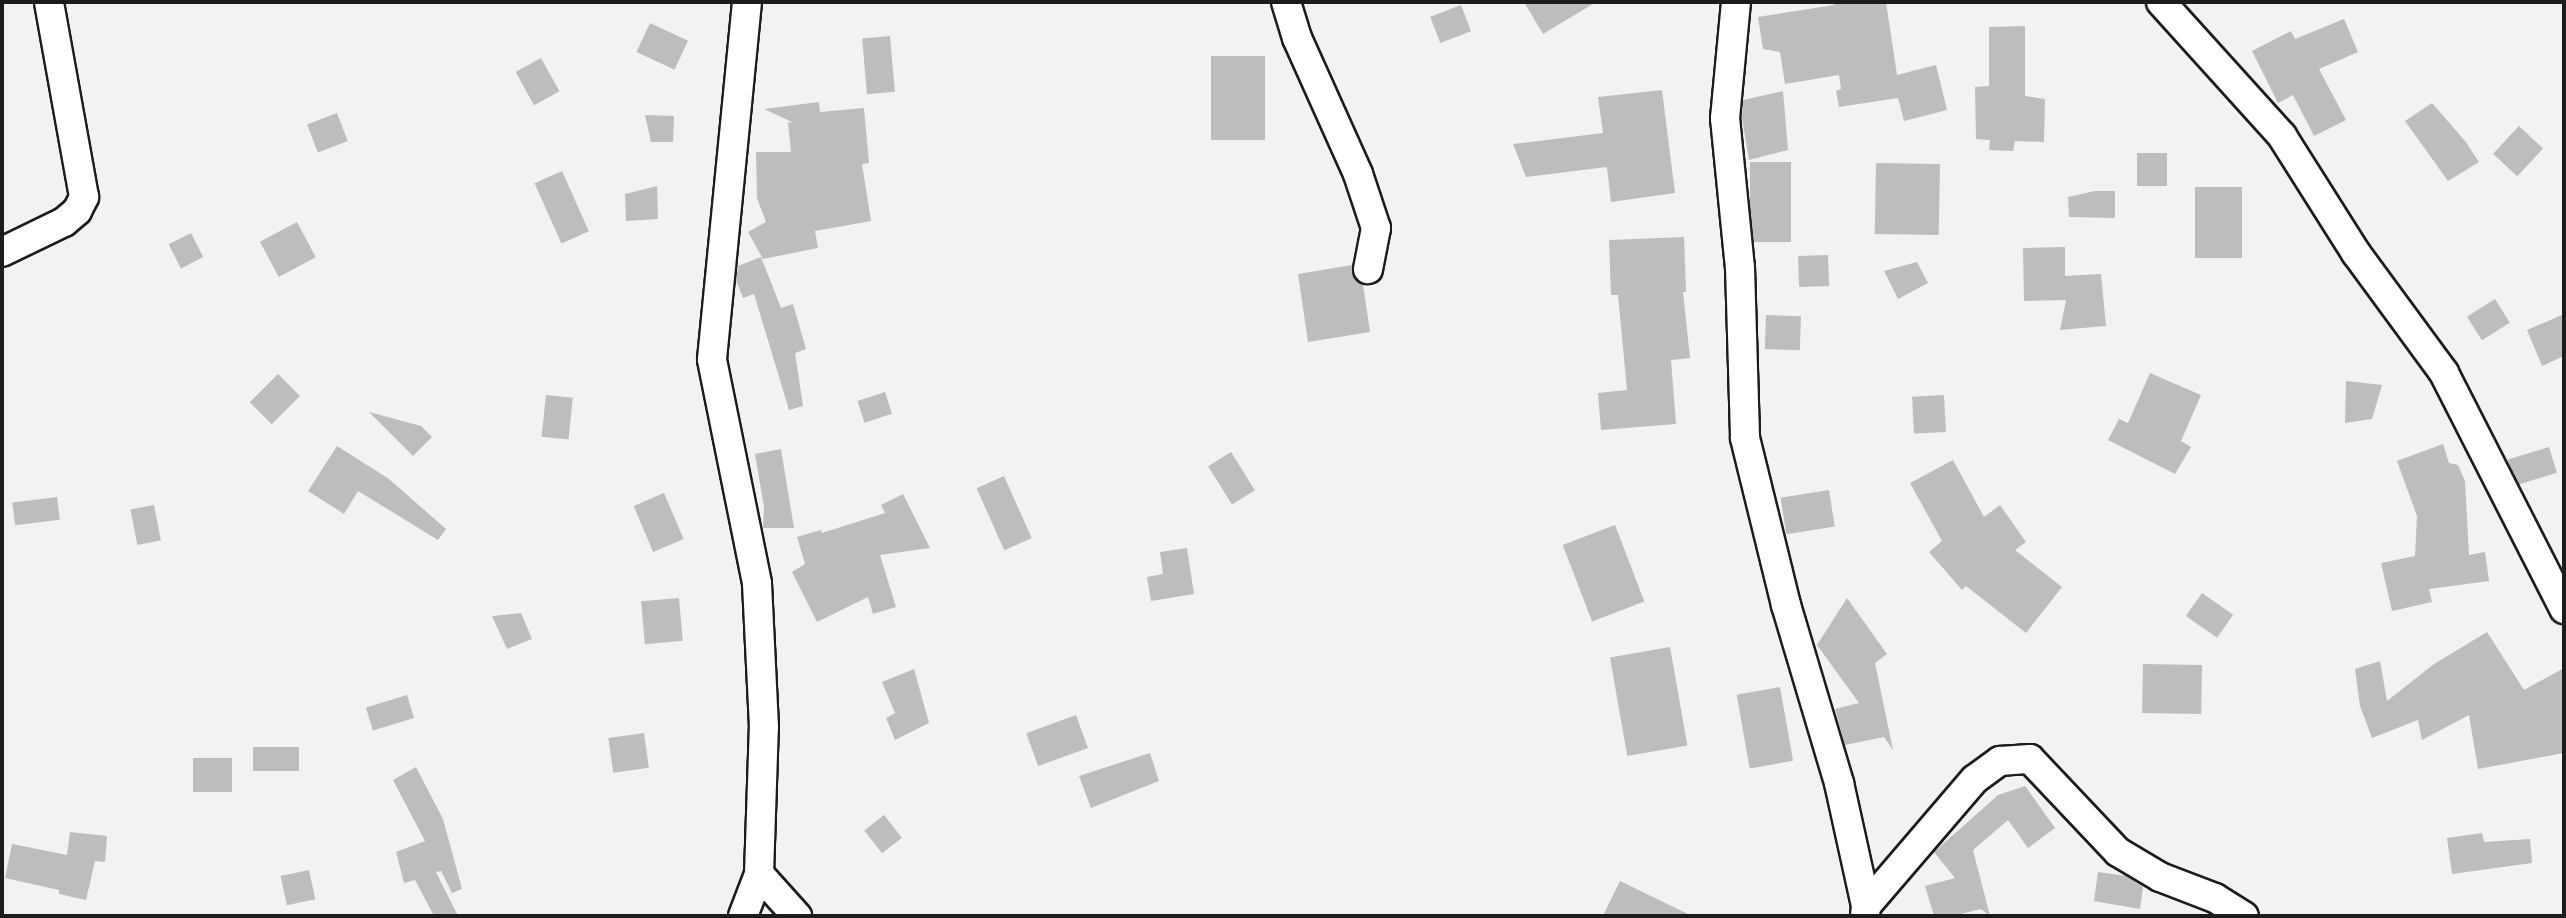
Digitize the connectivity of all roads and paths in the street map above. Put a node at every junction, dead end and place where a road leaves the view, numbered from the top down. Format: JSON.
{"nodes":[{"id":1,"x":49,"y":2,"type":"edge"},
{"id":2,"x":747,"y":2,"type":"edge"},
{"id":3,"x":1286,"y":2,"type":"edge"},
{"id":4,"x":1735,"y":2,"type":"edge"},
{"id":5,"x":2161,"y":2,"type":"edge"},
{"id":6,"x":2,"y":252,"type":"edge"},
{"id":7,"x":1368,"y":270,"type":"dead end"},
{"id":8,"x":2564,"y":609,"type":"edge"},
{"id":9,"x":759,"y":874,"type":"junction"},
{"id":10,"x":1866,"y":911,"type":"edge"},
{"id":11,"x":743,"y":916,"type":"edge"},
{"id":12,"x":797,"y":916,"type":"edge"},
{"id":13,"x":2244,"y":916,"type":"edge"}],
"edges":[{"from":1,"to":6,"type":"street"},
{"from":2,"to":9,"type":"street"},
{"from":3,"to":7,"type":"street"},
{"from":4,"to":10,"type":"street"},
{"from":5,"to":8,"type":"street"},
{"from":9,"to":11,"type":"street"},
{"from":9,"to":12,"type":"street"},
{"from":10,"to":13,"type":"street"}]}
